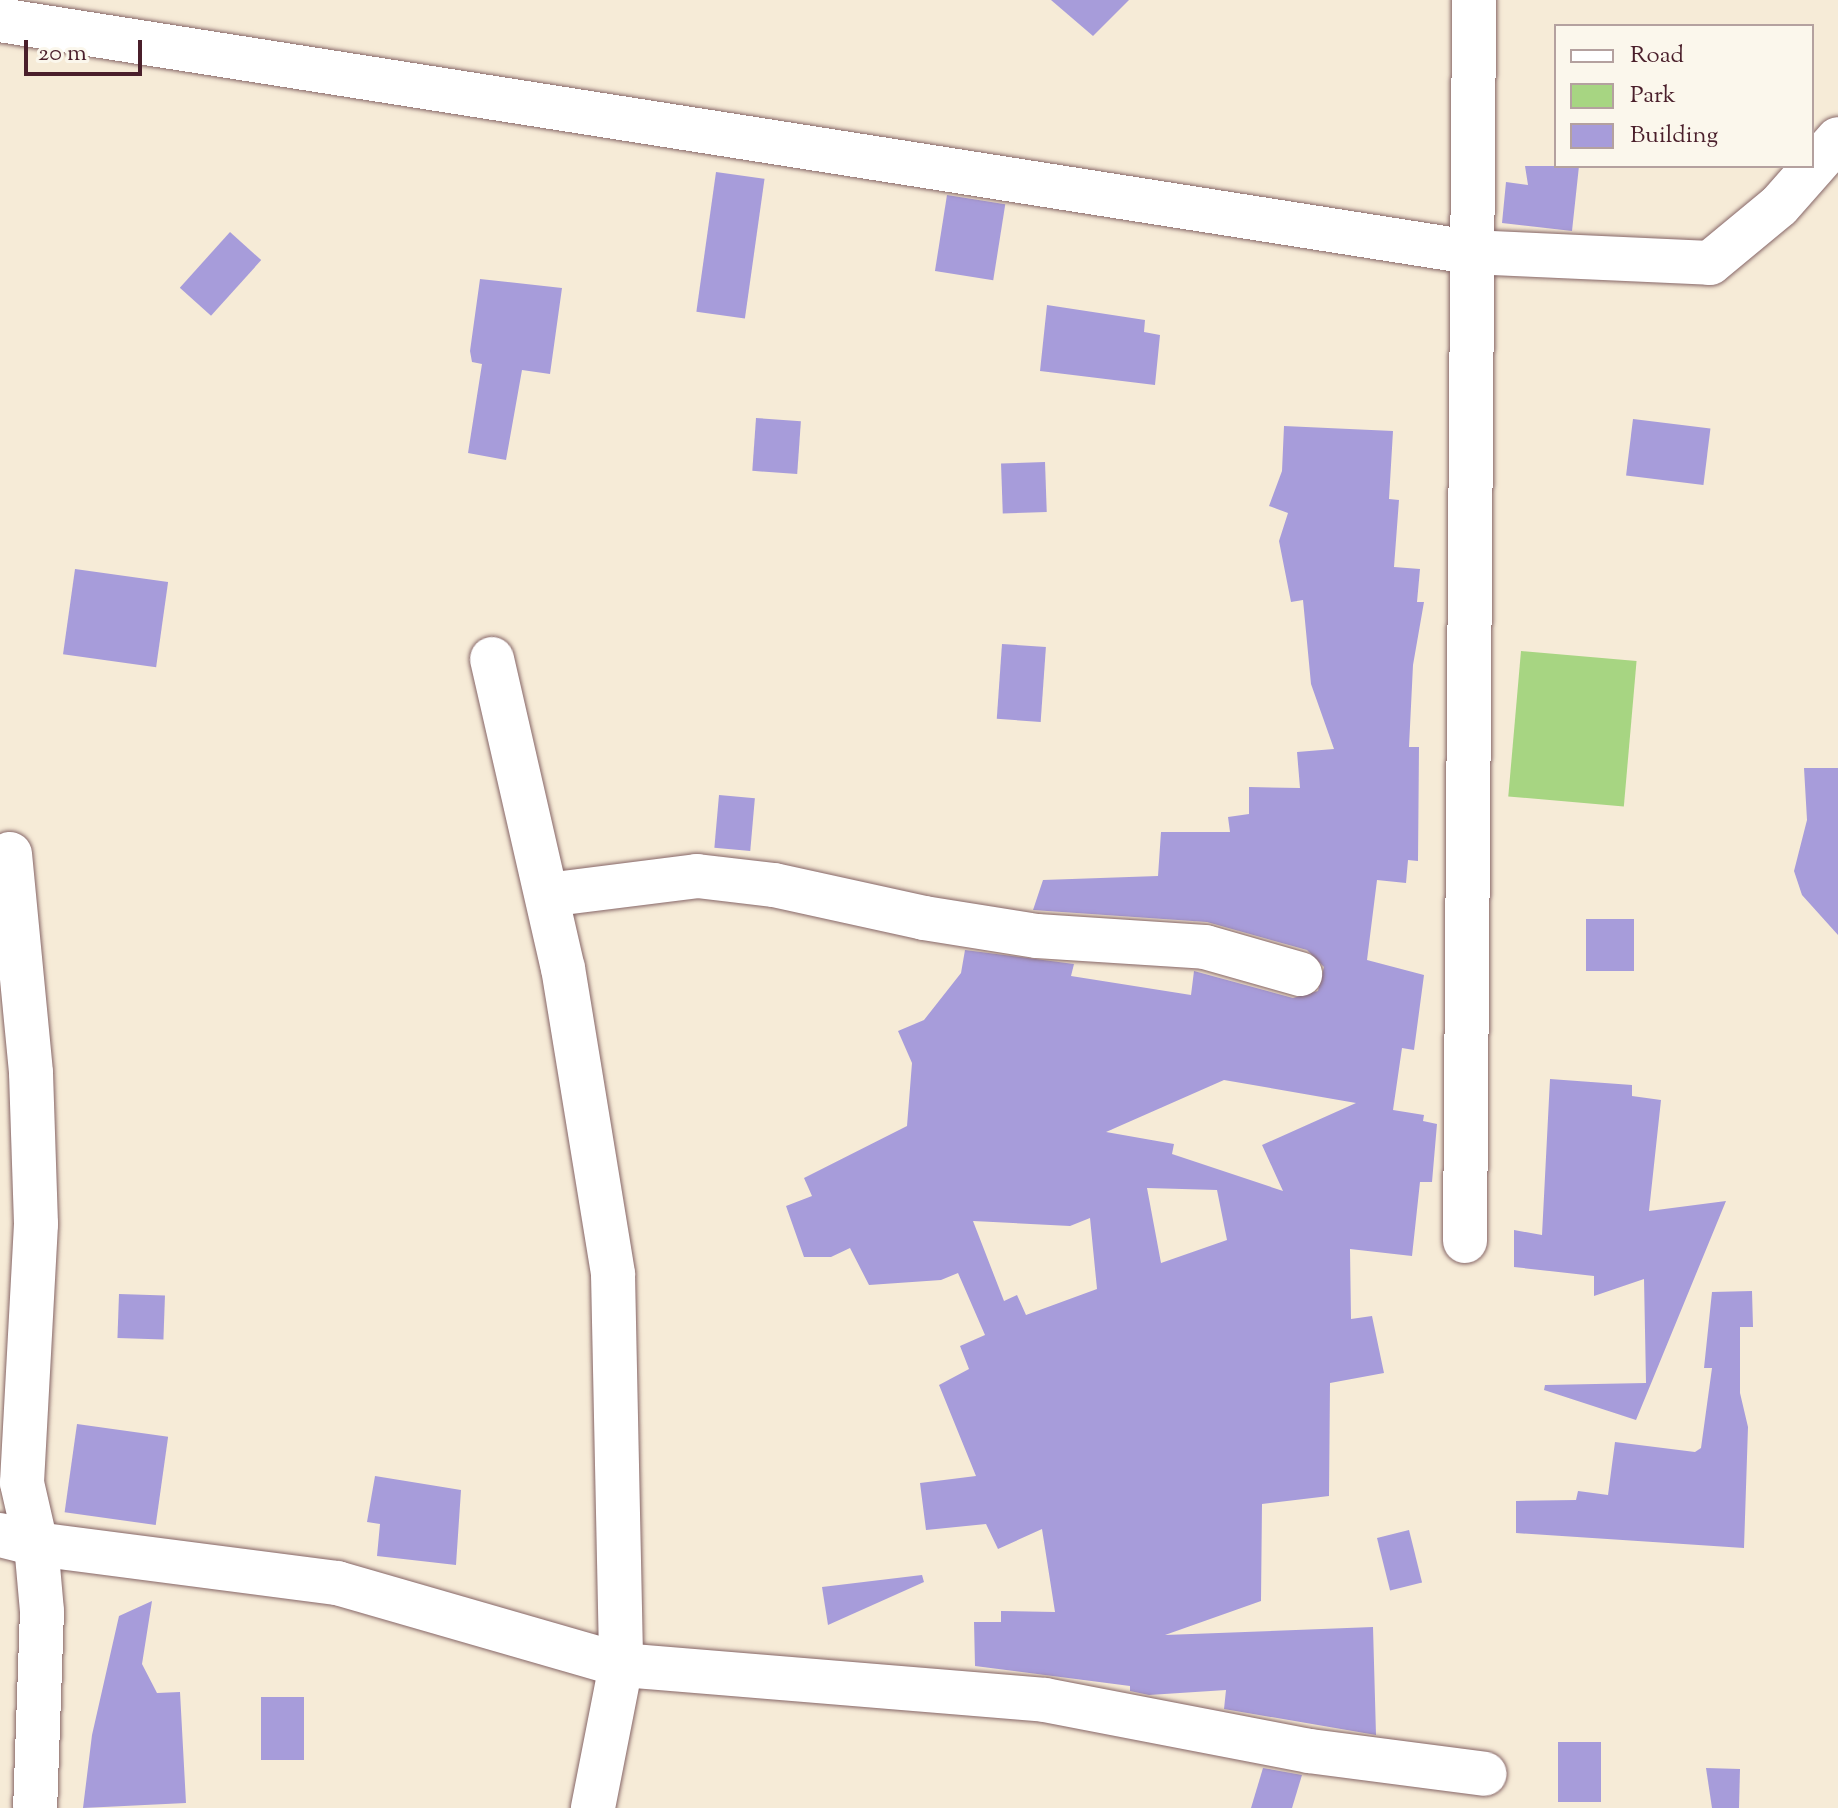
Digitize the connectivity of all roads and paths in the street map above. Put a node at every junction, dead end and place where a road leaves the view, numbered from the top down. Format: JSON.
{"nodes":[{"id":1,"x":1474,"y":0,"type":"edge"},
{"id":2,"x":0,"y":20,"type":"edge"},
{"id":3,"x":1838,"y":139,"type":"edge"},
{"id":4,"x":1814,"y":166,"type":"edge"},
{"id":5,"x":1812,"y":168,"type":"edge"},
{"id":6,"x":1470,"y":252,"type":"junction"},
{"id":7,"x":492,"y":659,"type":"dead end"},
{"id":8,"x":10,"y":854,"type":"dead end"},
{"id":9,"x":547,"y":895,"type":"junction"},
{"id":10,"x":1300,"y":974,"type":"dead end"},
{"id":11,"x":1465,"y":1241,"type":"dead end"},
{"id":12,"x":18,"y":1540,"type":"edge"},
{"id":13,"x":621,"y":1665,"type":"junction"},
{"id":14,"x":1485,"y":1774,"type":"dead end"},
{"id":15,"x":35,"y":1808,"type":"edge"},
{"id":16,"x":593,"y":1808,"type":"edge"}],
"edges":[{"from":1,"to":6,"type":"street"},
{"from":2,"to":6,"type":"street"},
{"from":3,"to":4,"type":"street"},
{"from":5,"to":6,"type":"street"},
{"from":6,"to":11,"type":"street"},
{"from":7,"to":9,"type":"street"},
{"from":8,"to":12,"type":"street"},
{"from":9,"to":10,"type":"street"},
{"from":9,"to":13,"type":"street"},
{"from":12,"to":13,"type":"street"},
{"from":12,"to":15,"type":"street"},
{"from":13,"to":14,"type":"street"},
{"from":13,"to":16,"type":"street"}]}
